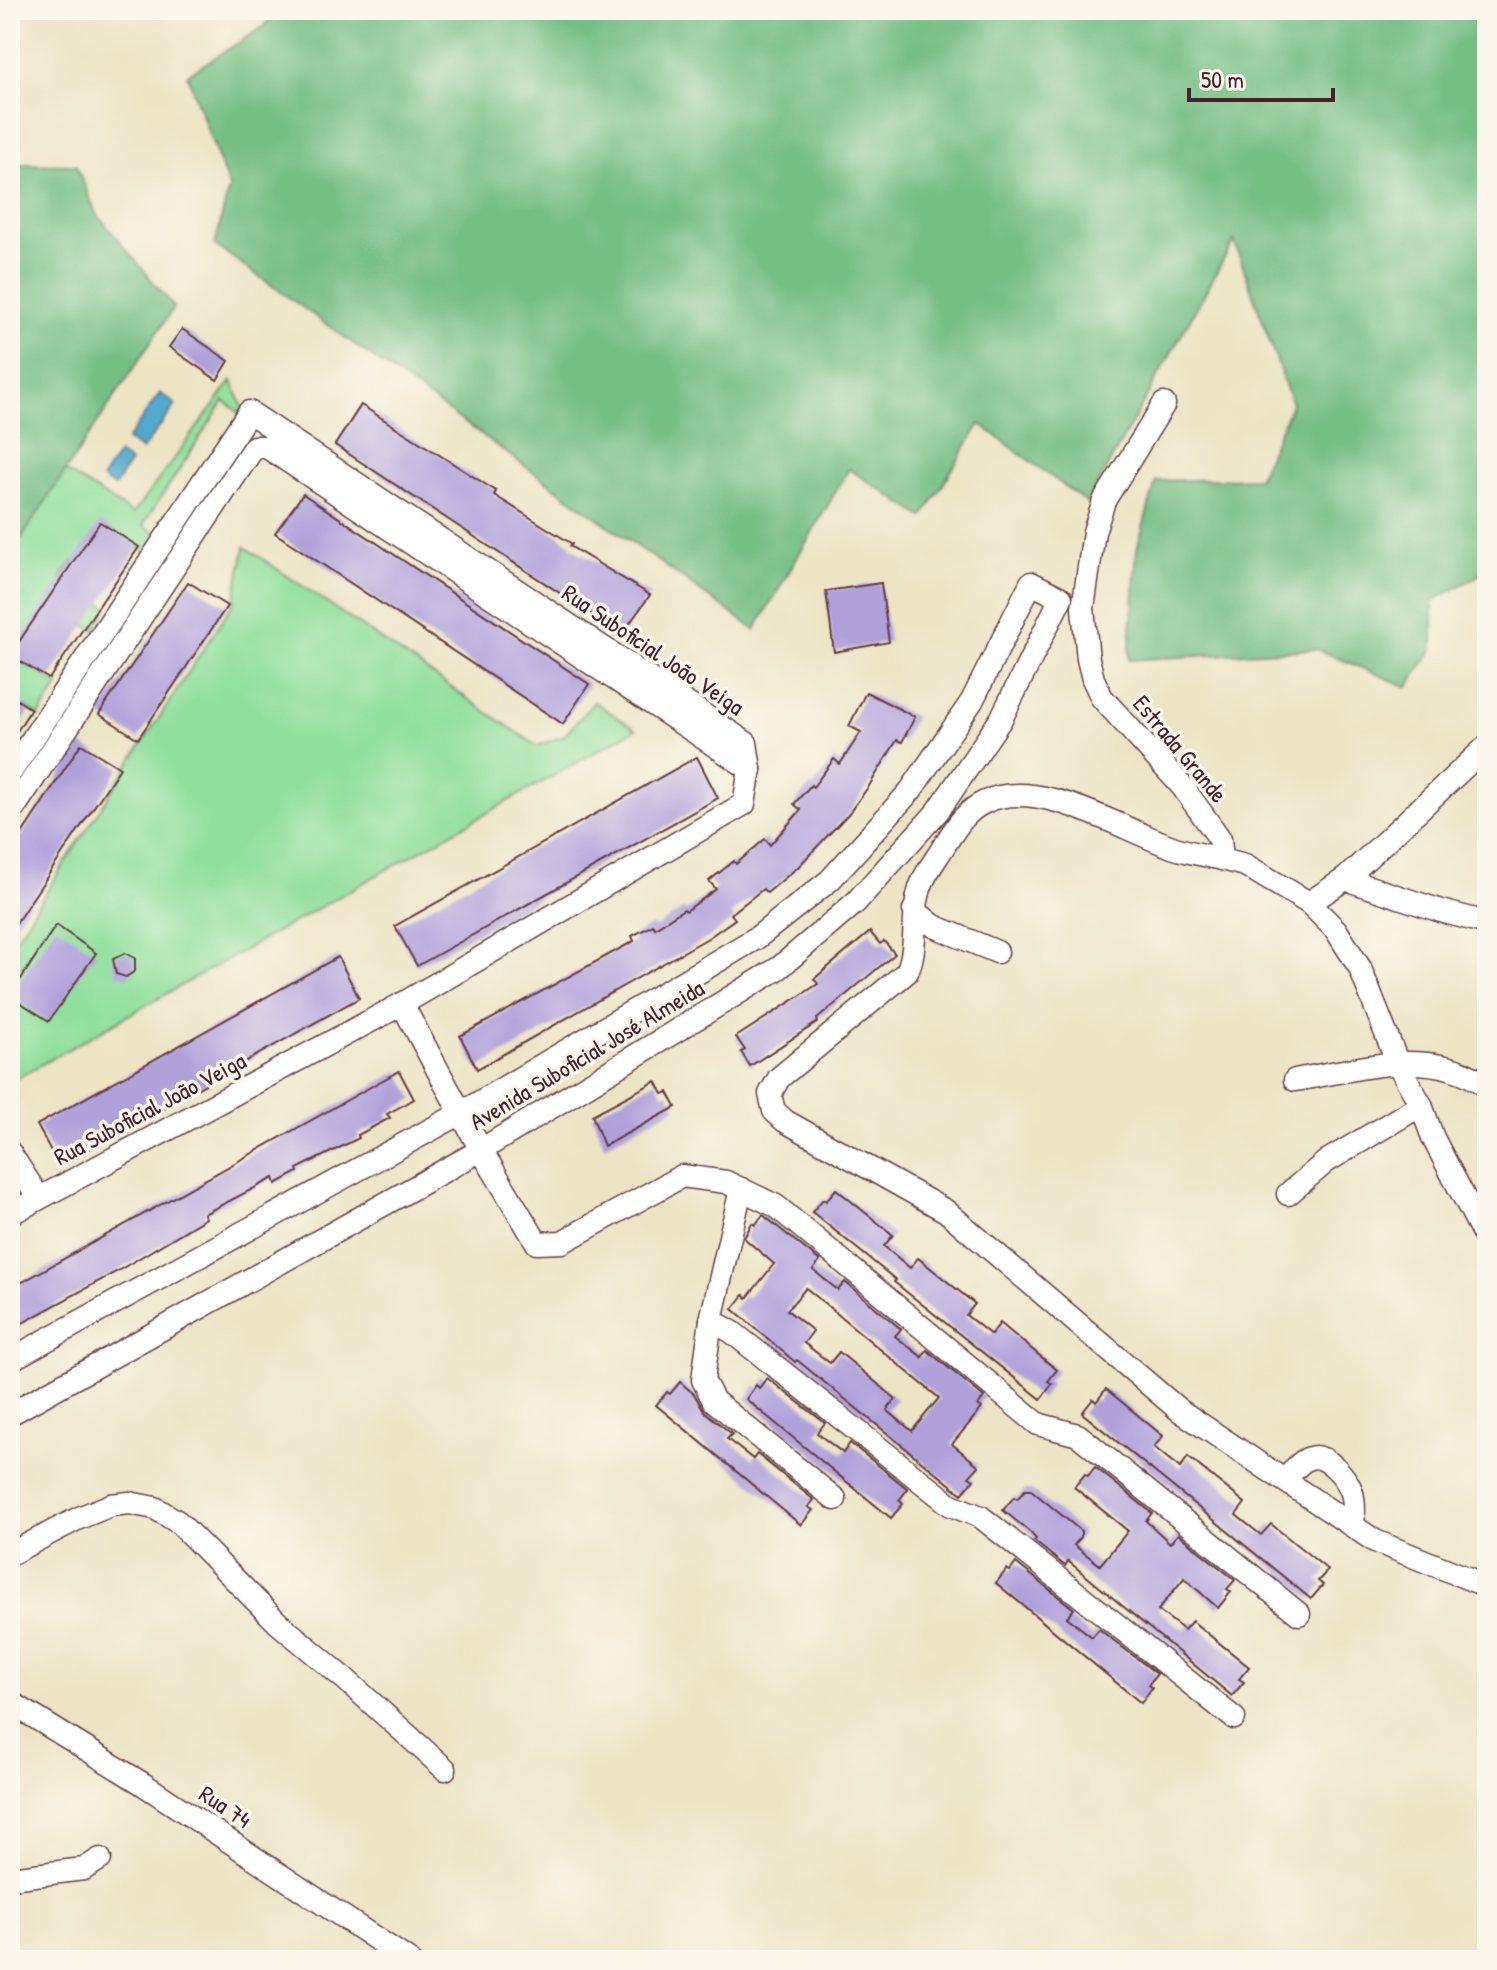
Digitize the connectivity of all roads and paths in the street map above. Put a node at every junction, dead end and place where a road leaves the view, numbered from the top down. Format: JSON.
{"nodes":[{"id":1,"x":1164,"y":404,"type":"dead end"},
{"id":2,"x":1487,"y":746,"type":"edge"},
{"id":3,"x":750,"y":769,"type":"junction"},
{"id":4,"x":10,"y":773,"type":"edge"},
{"id":5,"x":10,"y":814,"type":"edge"},
{"id":6,"x":1222,"y":859,"type":"junction"},
{"id":7,"x":1345,"y":879,"type":"junction"},
{"id":8,"x":1309,"y":903,"type":"junction"},
{"id":9,"x":914,"y":910,"type":"junction"},
{"id":10,"x":1487,"y":923,"type":"edge"},
{"id":11,"x":997,"y":952,"type":"dead end"},
{"id":12,"x":402,"y":1004,"type":"junction"},
{"id":13,"x":1398,"y":1064,"type":"junction"},
{"id":14,"x":1295,"y":1080,"type":"dead end"},
{"id":15,"x":1487,"y":1087,"type":"edge"},
{"id":16,"x":1421,"y":1105,"type":"junction"},
{"id":17,"x":463,"y":1112,"type":"junction"},
{"id":18,"x":481,"y":1150,"type":"junction"},
{"id":19,"x":10,"y":1153,"type":"edge"},
{"id":20,"x":741,"y":1189,"type":"junction"},
{"id":21,"x":1288,"y":1194,"type":"dead end"},
{"id":22,"x":39,"y":1198,"type":"junction"},
{"id":23,"x":10,"y":1214,"type":"edge"},
{"id":24,"x":1487,"y":1241,"type":"edge"},
{"id":25,"x":711,"y":1320,"type":"junction"},
{"id":26,"x":10,"y":1360,"type":"edge"},
{"id":27,"x":10,"y":1414,"type":"edge"},
{"id":28,"x":1286,"y":1479,"type":"junction"},
{"id":29,"x":835,"y":1499,"type":"dead end"},
{"id":30,"x":1353,"y":1525,"type":"junction"},
{"id":31,"x":10,"y":1554,"type":"edge"},
{"id":32,"x":1487,"y":1586,"type":"edge"},
{"id":33,"x":1299,"y":1614,"type":"dead end"},
{"id":34,"x":10,"y":1702,"type":"edge"},
{"id":35,"x":1234,"y":1718,"type":"dead end"},
{"id":36,"x":445,"y":1769,"type":"dead end"},
{"id":37,"x":100,"y":1859,"type":"dead end"},
{"id":38,"x":10,"y":1878,"type":"edge"},
{"id":39,"x":408,"y":1960,"type":"edge"}],
"edges":[{"from":1,"to":6,"type":"street","name":"Estrada Grande"},
{"from":2,"to":7,"type":"street"},
{"from":3,"to":4,"type":"street","name":"Rua Suboficial João Veiga"},
{"from":3,"to":5,"type":"street","name":"Rua Suboficial João Veiga"},
{"from":3,"to":12,"type":"street","name":"Rua Suboficial João Veiga"},
{"from":6,"to":8,"type":"street"},
{"from":6,"to":9,"type":"street"},
{"from":7,"to":8,"type":"street"},
{"from":7,"to":10,"type":"street"},
{"from":8,"to":13,"type":"street"},
{"from":9,"to":11,"type":"street"},
{"from":9,"to":28,"type":"street"},
{"from":12,"to":17,"type":"street"},
{"from":12,"to":22,"type":"street","name":"Rua Suboficial João Veiga"},
{"from":13,"to":14,"type":"street"},
{"from":13,"to":15,"type":"street"},
{"from":13,"to":16,"type":"street"},
{"from":16,"to":21,"type":"street"},
{"from":16,"to":24,"type":"street"},
{"from":17,"to":18,"type":"street"},
{"from":17,"to":18,"type":"street","name":"Avenida Suboficial José Almeida"},
{"from":17,"to":26,"type":"street","name":"Avenida Suboficial José Almeida"},
{"from":18,"to":20,"type":"street"},
{"from":18,"to":27,"type":"street","name":"Avenida Suboficial José Almeida"},
{"from":19,"to":22,"type":"street","name":"Rua Suboficial João Veiga"},
{"from":20,"to":25,"type":"street"},
{"from":20,"to":33,"type":"street"},
{"from":22,"to":23,"type":"street","name":"Rua Suboficial João Veiga"},
{"from":25,"to":29,"type":"street"},
{"from":25,"to":35,"type":"street"},
{"from":28,"to":30,"type":"street"},
{"from":28,"to":30,"type":"street"},
{"from":30,"to":32,"type":"street"},
{"from":31,"to":36,"type":"street"},
{"from":34,"to":39,"type":"street","name":"Rua 74"},
{"from":37,"to":38,"type":"street"}]}
